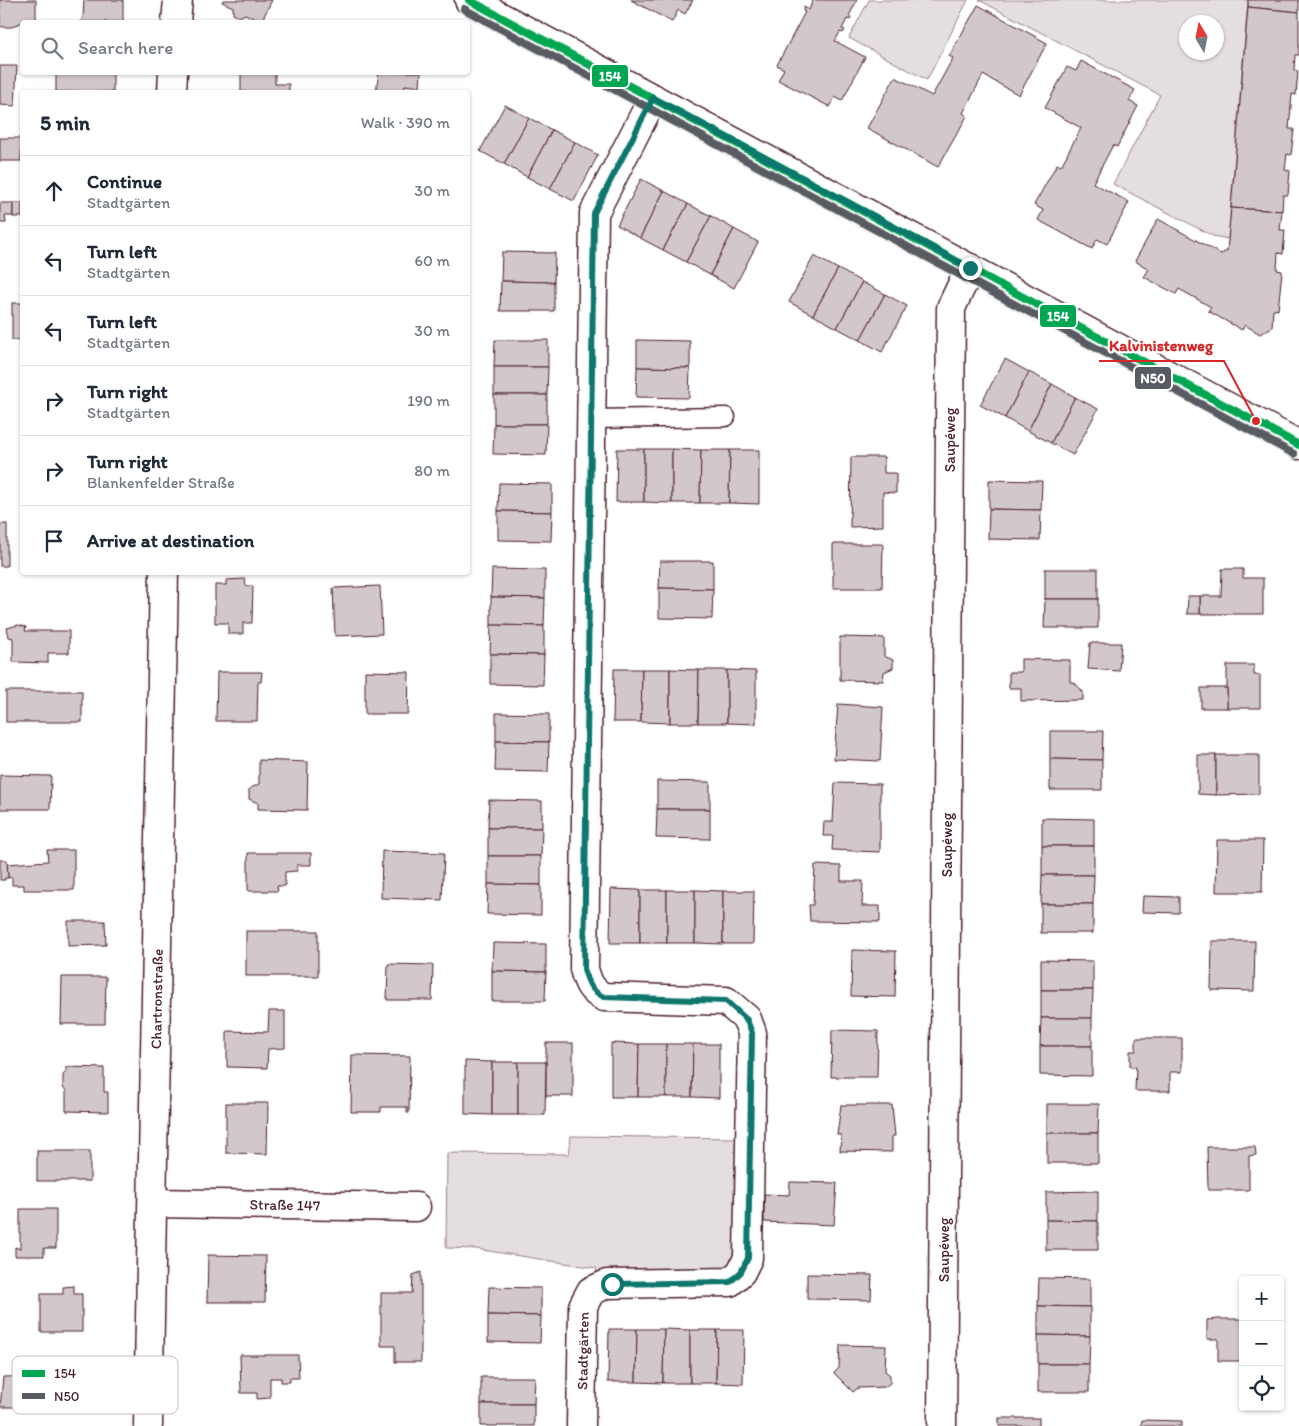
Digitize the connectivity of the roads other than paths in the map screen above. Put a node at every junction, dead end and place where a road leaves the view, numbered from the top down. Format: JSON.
{"nodes":[{"id":1,"x":178,"y":0,"type":"edge"},
{"id":2,"x":469,"y":0,"type":"edge"},
{"id":3,"x":176,"y":20,"type":"edge"},
{"id":4,"x":173,"y":75,"type":"edge"},
{"id":5,"x":172,"y":90,"type":"edge"},
{"id":6,"x":653,"y":98,"type":"junction"},
{"id":7,"x":970,"y":268,"type":"junction"},
{"id":8,"x":726,"y":417,"type":"dead end"},
{"id":9,"x":591,"y":419,"type":"junction"},
{"id":10,"x":1299,"y":445,"type":"edge"},
{"id":11,"x":164,"y":575,"type":"edge"},
{"id":12,"x":153,"y":1203,"type":"junction"},
{"id":13,"x":416,"y":1207,"type":"dead end"},
{"id":14,"x":150,"y":1356,"type":"edge"},
{"id":15,"x":581,"y":1426,"type":"edge"},
{"id":16,"x":942,"y":1426,"type":"edge"}],
"edges":[{"from":1,"to":3,"type":"street"},
{"from":2,"to":6,"type":"street"},
{"from":4,"to":5,"type":"street"},
{"from":6,"to":7,"type":"street"},
{"from":6,"to":9,"type":"street","name":"Stadtgärten"},
{"from":7,"to":10,"type":"street"},
{"from":7,"to":16,"type":"street","name":"Saupéweg"},
{"from":8,"to":9,"type":"lane"},
{"from":9,"to":15,"type":"street","name":"Stadtgärten"},
{"from":11,"to":12,"type":"street","name":"Chartronstraße"},
{"from":12,"to":13,"type":"street","name":"Straße 147"},
{"from":12,"to":14,"type":"street","name":"Chartronstraße"}]}
